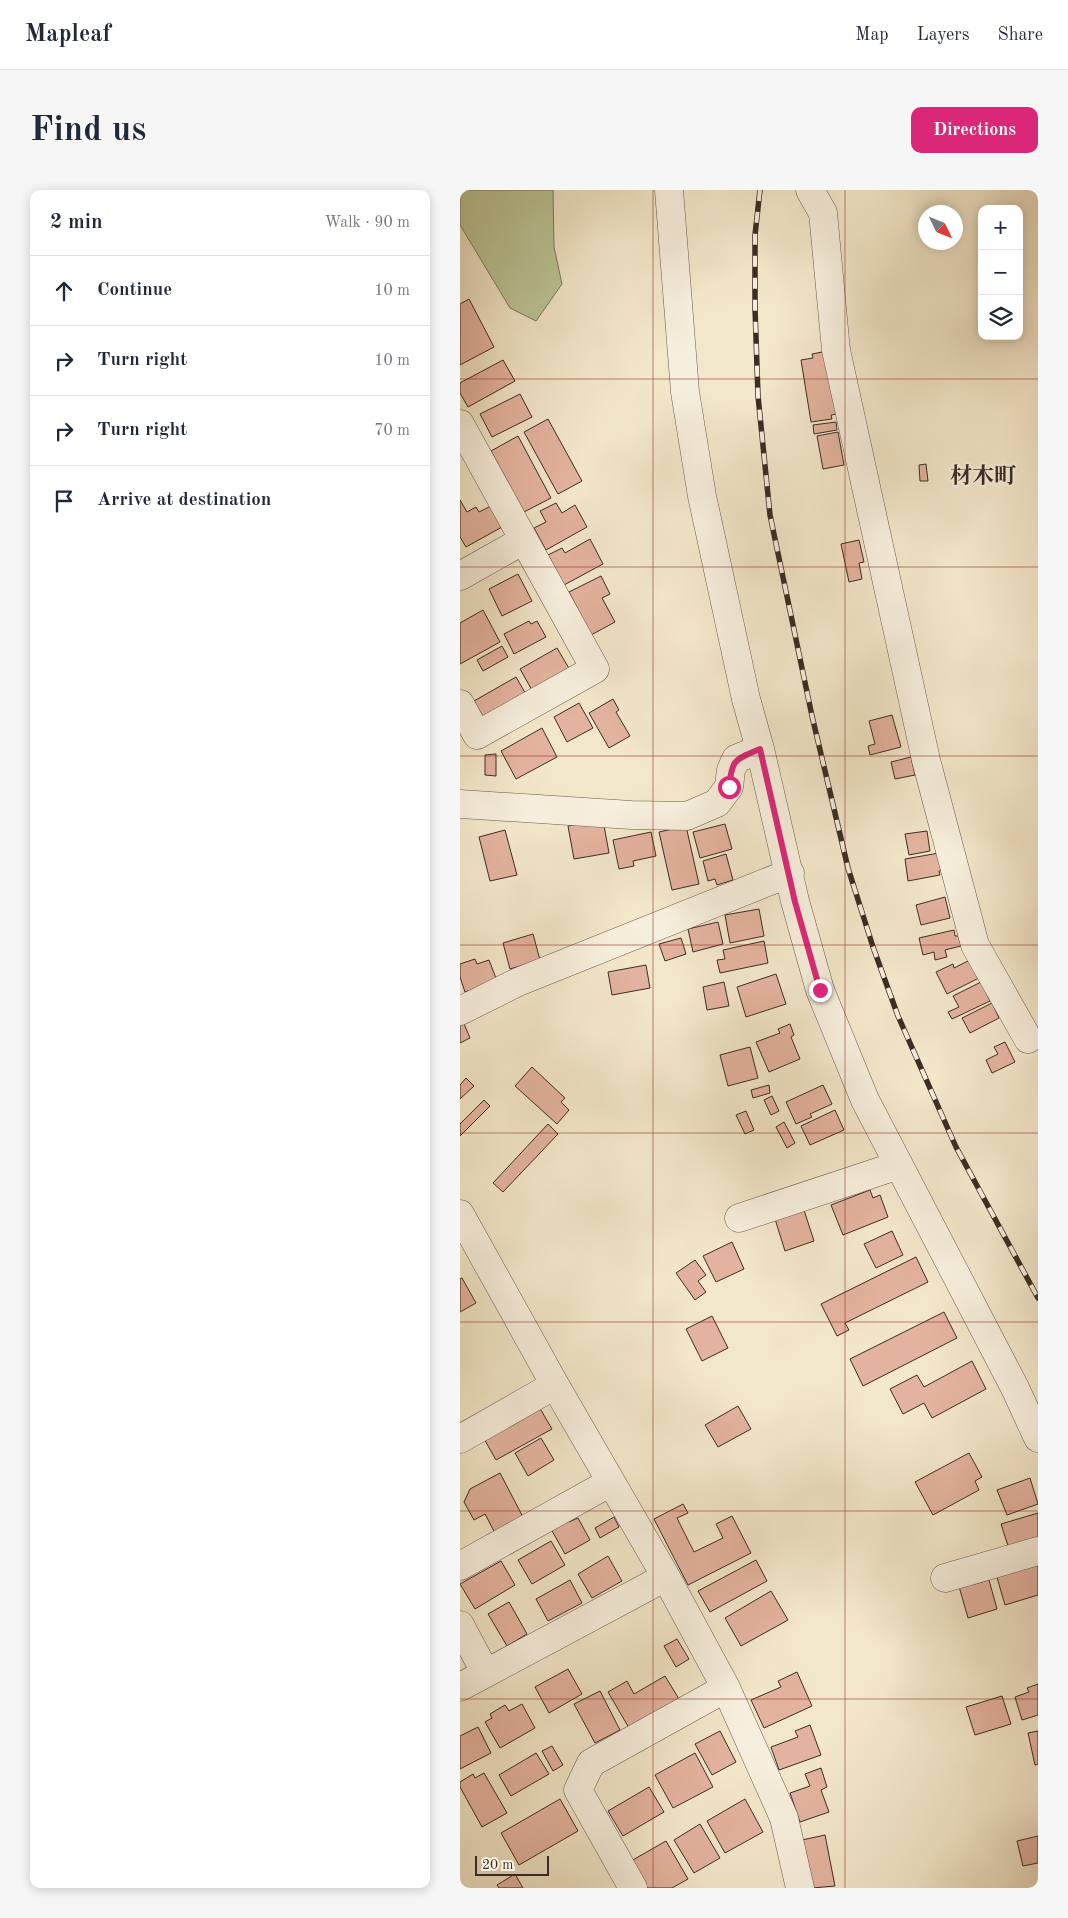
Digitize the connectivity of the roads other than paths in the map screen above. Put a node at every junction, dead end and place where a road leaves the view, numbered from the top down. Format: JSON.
{"nodes":[{"id":1,"x":669,"y":190,"type":"edge"},
{"id":2,"x":810,"y":190,"type":"edge"},
{"id":3,"x":460,"y":424,"type":"edge"},
{"id":4,"x":524,"y":540,"type":"junction"},
{"id":5,"x":460,"y":576,"type":"edge"},
{"id":6,"x":460,"y":704,"type":"edge"},
{"id":7,"x":760,"y":749,"type":"junction"},
{"id":8,"x":460,"y":804,"type":"edge"},
{"id":9,"x":790,"y":873,"type":"junction"},
{"id":10,"x":460,"y":1011,"type":"edge"},
{"id":11,"x":1028,"y":1040,"type":"dead end"},
{"id":12,"x":899,"y":1164,"type":"junction"},
{"id":13,"x":460,"y":1214,"type":"edge"},
{"id":14,"x":738,"y":1218,"type":"dead end"},
{"id":15,"x":555,"y":1385,"type":"junction"},
{"id":16,"x":1038,"y":1438,"type":"edge"},
{"id":17,"x":460,"y":1439,"type":"edge"},
{"id":18,"x":611,"y":1482,"type":"junction"},
{"id":19,"x":1038,"y":1551,"type":"edge"},
{"id":20,"x":460,"y":1566,"type":"edge"},
{"id":21,"x":666,"y":1577,"type":"junction"},
{"id":22,"x":944,"y":1578,"type":"dead end"},
{"id":23,"x":460,"y":1625,"type":"edge"},
{"id":24,"x":485,"y":1672,"type":"junction"},
{"id":25,"x":460,"y":1686,"type":"edge"},
{"id":26,"x":726,"y":1688,"type":"junction"},
{"id":27,"x":633,"y":1888,"type":"edge"},
{"id":28,"x":800,"y":1888,"type":"edge"}],
"edges":[{"from":1,"to":7,"type":"street"},
{"from":2,"to":11,"type":"street"},
{"from":3,"to":4,"type":"street"},
{"from":4,"to":5,"type":"street"},
{"from":4,"to":6,"type":"street"},
{"from":7,"to":8,"type":"street"},
{"from":7,"to":9,"type":"street"},
{"from":9,"to":10,"type":"street"},
{"from":9,"to":12,"type":"street"},
{"from":12,"to":14,"type":"street"},
{"from":12,"to":16,"type":"street"},
{"from":13,"to":15,"type":"street"},
{"from":15,"to":17,"type":"street"},
{"from":15,"to":18,"type":"street"},
{"from":18,"to":20,"type":"street"},
{"from":18,"to":21,"type":"street"},
{"from":19,"to":22,"type":"street"},
{"from":21,"to":24,"type":"street"},
{"from":21,"to":26,"type":"street"},
{"from":23,"to":24,"type":"street"},
{"from":24,"to":25,"type":"street"},
{"from":26,"to":27,"type":"street"},
{"from":26,"to":28,"type":"street"}]}
